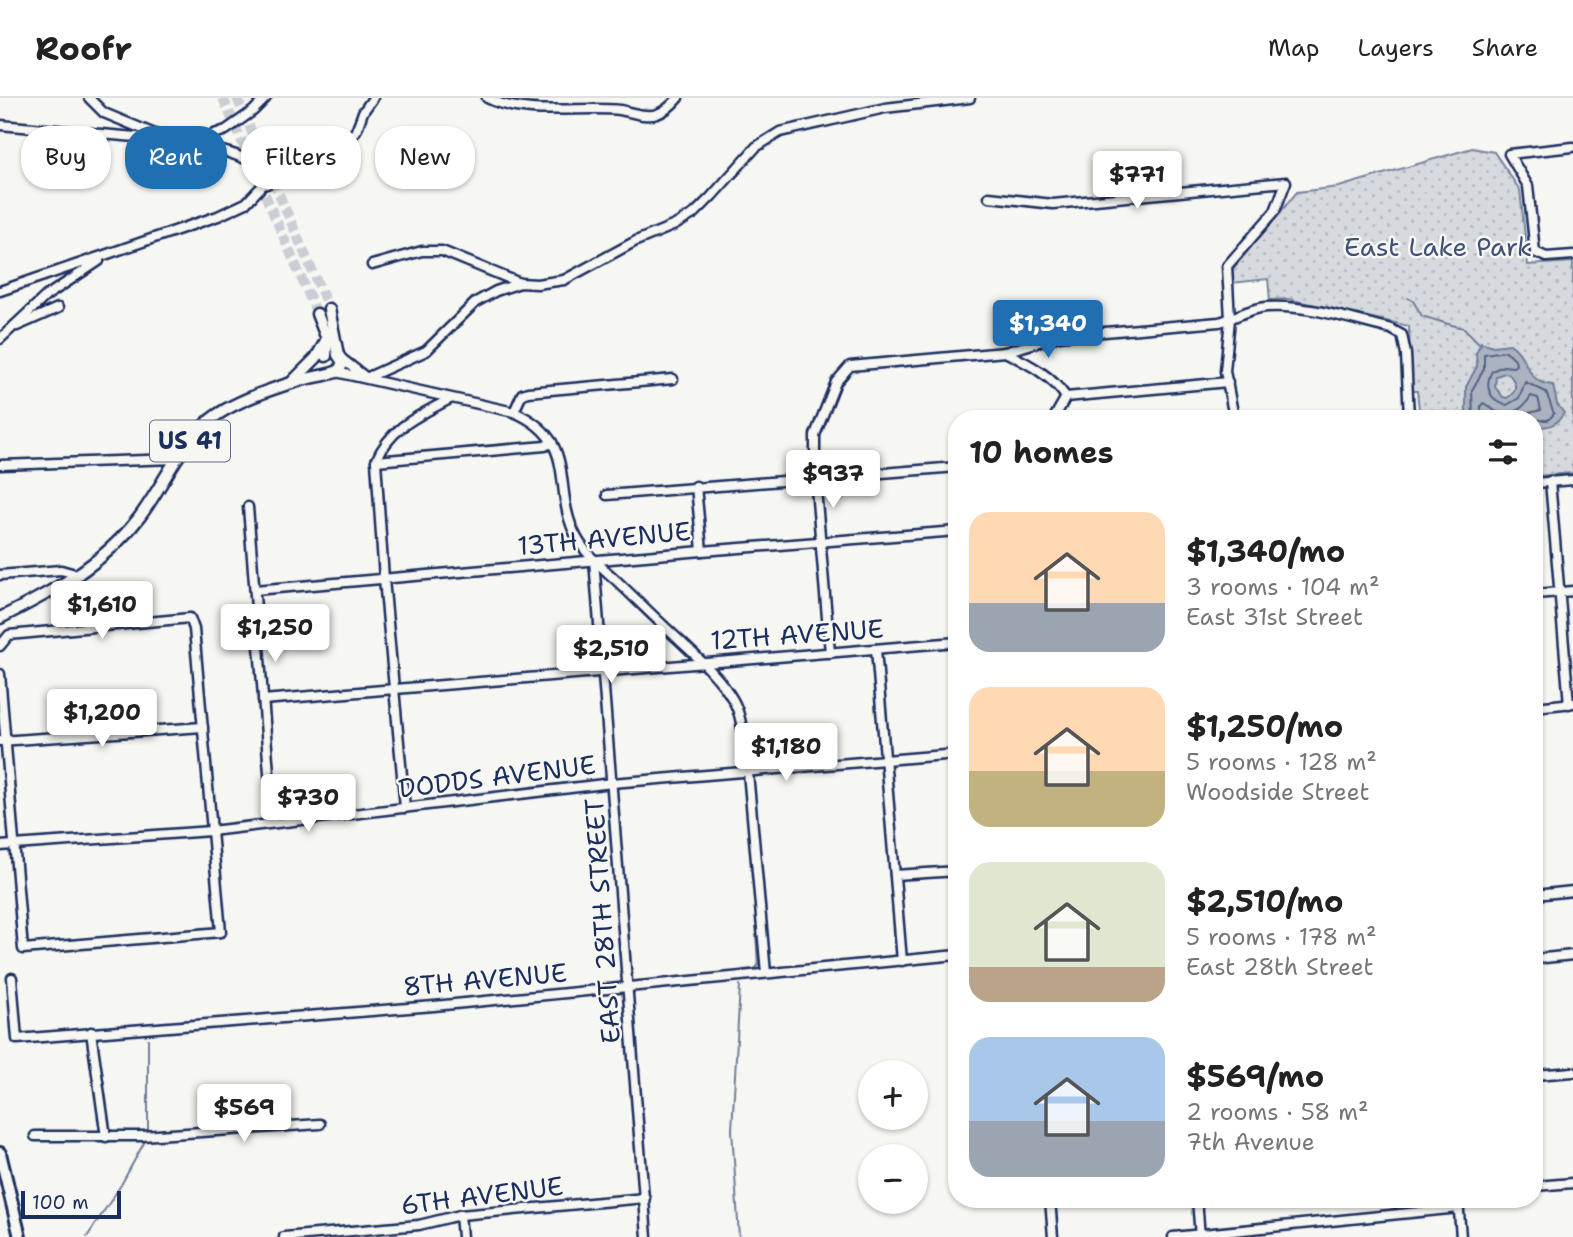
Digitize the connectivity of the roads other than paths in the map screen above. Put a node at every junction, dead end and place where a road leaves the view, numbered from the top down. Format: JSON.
{"nodes":[{"id":1,"x":89,"y":98,"type":"edge"},
{"id":2,"x":266,"y":98,"type":"edge"},
{"id":3,"x":373,"y":98,"type":"edge"},
{"id":4,"x":487,"y":98,"type":"edge"},
{"id":5,"x":678,"y":98,"type":"edge"},
{"id":6,"x":970,"y":98,"type":"edge"},
{"id":7,"x":0,"y":125,"type":"edge"},
{"id":8,"x":135,"y":126,"type":"edge"},
{"id":9,"x":358,"y":126,"type":"edge"},
{"id":10,"x":227,"y":130,"type":"edge"},
{"id":11,"x":125,"y":136,"type":"edge"},
{"id":12,"x":1573,"y":147,"type":"edge"},
{"id":13,"x":261,"y":189,"type":"edge"},
{"id":14,"x":989,"y":197,"type":"dead end"},
{"id":15,"x":109,"y":255,"type":"junction"},
{"id":16,"x":1573,"y":255,"type":"edge"},
{"id":17,"x":372,"y":265,"type":"dead end"},
{"id":18,"x":520,"y":283,"type":"junction"},
{"id":19,"x":0,"y":291,"type":"edge"},
{"id":20,"x":58,"y":308,"type":"dead end"},
{"id":21,"x":329,"y":309,"type":"tunnel mouth"},
{"id":22,"x":317,"y":314,"type":"tunnel mouth"},
{"id":23,"x":1230,"y":319,"type":"junction"},
{"id":24,"x":11,"y":329,"type":"junction"},
{"id":25,"x":0,"y":339,"type":"edge"},
{"id":26,"x":327,"y":339,"type":"junction"},
{"id":27,"x":1005,"y":352,"type":"junction"},
{"id":28,"x":340,"y":357,"type":"junction"},
{"id":29,"x":325,"y":359,"type":"junction"},
{"id":30,"x":335,"y":373,"type":"junction"},
{"id":31,"x":366,"y":378,"type":"junction"},
{"id":32,"x":673,"y":379,"type":"dead end"},
{"id":33,"x":1228,"y":382,"type":"junction"},
{"id":34,"x":293,"y":383,"type":"junction"},
{"id":35,"x":1066,"y":397,"type":"junction"},
{"id":36,"x":450,"y":399,"type":"junction"},
{"id":37,"x":1059,"y":410,"type":"edge"},
{"id":38,"x":1233,"y":410,"type":"edge"},
{"id":39,"x":1409,"y":410,"type":"edge"},
{"id":40,"x":514,"y":412,"type":"junction"},
{"id":41,"x":552,"y":442,"type":"junction"},
{"id":42,"x":175,"y":459,"type":"junction"},
{"id":43,"x":376,"y":461,"type":"junction"},
{"id":44,"x":0,"y":465,"type":"edge"},
{"id":45,"x":948,"y":468,"type":"edge"},
{"id":46,"x":815,"y":477,"type":"junction"},
{"id":47,"x":1573,"y":480,"type":"edge"},
{"id":48,"x":1550,"y":481,"type":"junction"},
{"id":49,"x":1543,"y":482,"type":"edge"},
{"id":50,"x":696,"y":486,"type":"junction"},
{"id":51,"x":607,"y":495,"type":"dead end"},
{"id":52,"x":248,"y":507,"type":"dead end"},
{"id":53,"x":948,"y":532,"type":"edge"},
{"id":54,"x":821,"y":541,"type":"junction"},
{"id":55,"x":702,"y":551,"type":"junction"},
{"id":56,"x":594,"y":560,"type":"junction"},
{"id":57,"x":0,"y":575,"type":"edge"},
{"id":58,"x":79,"y":575,"type":"junction"},
{"id":59,"x":384,"y":579,"type":"junction"},
{"id":60,"x":254,"y":590,"type":"junction"},
{"id":61,"x":1573,"y":591,"type":"edge"},
{"id":62,"x":1560,"y":592,"type":"junction"},
{"id":63,"x":1543,"y":593,"type":"edge"},
{"id":64,"x":0,"y":618,"type":"edge"},
{"id":65,"x":948,"y":643,"type":"edge"},
{"id":66,"x":0,"y":646,"type":"edge"},
{"id":67,"x":876,"y":649,"type":"junction"},
{"id":68,"x":830,"y":653,"type":"junction"},
{"id":69,"x":702,"y":662,"type":"junction"},
{"id":70,"x":603,"y":671,"type":"junction"},
{"id":71,"x":0,"y":674,"type":"edge"},
{"id":72,"x":394,"y":689,"type":"junction"},
{"id":73,"x":263,"y":701,"type":"junction"},
{"id":74,"x":1571,"y":703,"type":"edge"},
{"id":75,"x":1543,"y":706,"type":"edge"},
{"id":76,"x":203,"y":727,"type":"junction"},
{"id":77,"x":3,"y":741,"type":"edge"},
{"id":78,"x":948,"y":755,"type":"edge"},
{"id":79,"x":885,"y":760,"type":"junction"},
{"id":80,"x":748,"y":772,"type":"junction"},
{"id":81,"x":612,"y":783,"type":"junction"},
{"id":82,"x":405,"y":808,"type":"junction"},
{"id":83,"x":273,"y":823,"type":"junction"},
{"id":84,"x":211,"y":831,"type":"junction"},
{"id":85,"x":14,"y":845,"type":"junction"},
{"id":86,"x":0,"y":846,"type":"edge"},
{"id":87,"x":948,"y":872,"type":"edge"},
{"id":88,"x":895,"y":875,"type":"junction"},
{"id":89,"x":1573,"y":891,"type":"edge"},
{"id":90,"x":1543,"y":894,"type":"edge"},
{"id":91,"x":1573,"y":955,"type":"edge"},
{"id":92,"x":948,"y":956,"type":"edge"},
{"id":93,"x":1543,"y":957,"type":"edge"},
{"id":94,"x":902,"y":961,"type":"junction"},
{"id":95,"x":766,"y":974,"type":"junction"},
{"id":96,"x":12,"y":978,"type":"dead end"},
{"id":97,"x":627,"y":988,"type":"junction"},
{"id":98,"x":91,"y":1032,"type":"junction"},
{"id":99,"x":1573,"y":1072,"type":"edge"},
{"id":100,"x":1543,"y":1074,"type":"edge"},
{"id":101,"x":320,"y":1124,"type":"dead end"},
{"id":102,"x":35,"y":1136,"type":"dead end"},
{"id":103,"x":106,"y":1137,"type":"junction"},
{"id":104,"x":0,"y":1155,"type":"edge"},
{"id":105,"x":1573,"y":1183,"type":"edge"},
{"id":106,"x":1543,"y":1185,"type":"edge"},
{"id":107,"x":645,"y":1198,"type":"junction"},
{"id":108,"x":1051,"y":1208,"type":"edge"},
{"id":109,"x":1198,"y":1208,"type":"edge"},
{"id":110,"x":1426,"y":1208,"type":"edge"},
{"id":111,"x":1458,"y":1208,"type":"edge"},
{"id":112,"x":460,"y":1214,"type":"junction"},
{"id":113,"x":1200,"y":1236,"type":"edge"},
{"id":114,"x":13,"y":1237,"type":"edge"},
{"id":115,"x":20,"y":1237,"type":"edge"},
{"id":116,"x":284,"y":1237,"type":"edge"},
{"id":117,"x":462,"y":1237,"type":"edge"},
{"id":118,"x":647,"y":1237,"type":"edge"},
{"id":119,"x":1053,"y":1237,"type":"edge"},
{"id":120,"x":1173,"y":1237,"type":"edge"},
{"id":121,"x":1461,"y":1237,"type":"edge"}],
"edges":[{"from":1,"to":8,"type":"street"},
{"from":2,"to":10,"type":"street"},
{"from":3,"to":9,"type":"street"},
{"from":4,"to":5,"type":"street"},
{"from":6,"to":18,"type":"street"},
{"from":7,"to":11,"type":"street"},
{"from":12,"to":16,"type":"street"},
{"from":13,"to":15,"type":"street"},
{"from":14,"to":23,"type":"street"},
{"from":15,"to":19,"type":"street"},
{"from":15,"to":24,"type":"street"},
{"from":17,"to":18,"type":"street"},
{"from":18,"to":31,"type":"street"},
{"from":20,"to":24,"type":"street"},
{"from":21,"to":28,"type":"main road"},
{"from":22,"to":26,"type":"main road"},
{"from":23,"to":27,"type":"street"},
{"from":23,"to":33,"type":"street"},
{"from":23,"to":39,"type":"street"},
{"from":24,"to":25,"type":"street"},
{"from":26,"to":29,"type":"main road"},
{"from":26,"to":34,"type":"main road"},
{"from":27,"to":35,"type":"street"},
{"from":27,"to":46,"type":"street"},
{"from":28,"to":29,"type":"main road"},
{"from":28,"to":30,"type":"main road"},
{"from":28,"to":31,"type":"street"},
{"from":29,"to":30,"type":"main road"},
{"from":29,"to":34,"type":"main road","number":"US 41"},
{"from":30,"to":31,"type":"street"},
{"from":30,"to":34,"type":"main road","number":"US 41"},
{"from":31,"to":36,"type":"street"},
{"from":32,"to":40,"type":"street"},
{"from":33,"to":35,"type":"street"},
{"from":33,"to":38,"type":"street"},
{"from":34,"to":42,"type":"main road","number":"US 41"},
{"from":35,"to":37,"type":"street"},
{"from":36,"to":40,"type":"street"},
{"from":36,"to":43,"type":"street"},
{"from":40,"to":41,"type":"street"},
{"from":41,"to":43,"type":"street"},
{"from":41,"to":56,"type":"street"},
{"from":42,"to":44,"type":"street"},
{"from":42,"to":58,"type":"main road","number":"US 41"},
{"from":43,"to":59,"type":"street"},
{"from":45,"to":46,"type":"street"},
{"from":46,"to":50,"type":"street"},
{"from":46,"to":54,"type":"street"},
{"from":47,"to":48,"type":"street"},
{"from":48,"to":49,"type":"street"},
{"from":48,"to":62,"type":"street"},
{"from":50,"to":51,"type":"street"},
{"from":50,"to":55,"type":"street"},
{"from":52,"to":60,"type":"street"},
{"from":53,"to":54,"type":"street","name":"13TH AVENUE"},
{"from":54,"to":55,"type":"street","name":"13TH AVENUE"},
{"from":54,"to":68,"type":"street"},
{"from":55,"to":56,"type":"street","name":"13TH AVENUE"},
{"from":56,"to":59,"type":"street","name":"13TH AVENUE"},
{"from":56,"to":69,"type":"street"},
{"from":56,"to":70,"type":"street","name":"EAST 28TH STREET"},
{"from":57,"to":58,"type":"street"},
{"from":58,"to":64,"type":"main road","number":"US 41"},
{"from":59,"to":60,"type":"street","name":"13TH AVENUE"},
{"from":59,"to":72,"type":"street"},
{"from":60,"to":73,"type":"street"},
{"from":61,"to":62,"type":"street"},
{"from":62,"to":63,"type":"street"},
{"from":62,"to":74,"type":"street"},
{"from":65,"to":67,"type":"street","name":"12TH AVENUE"},
{"from":66,"to":76,"type":"street"},
{"from":67,"to":68,"type":"street","name":"12TH AVENUE"},
{"from":67,"to":79,"type":"street"},
{"from":68,"to":69,"type":"street","name":"12TH AVENUE"},
{"from":69,"to":70,"type":"street","name":"12TH AVENUE"},
{"from":69,"to":80,"type":"street"},
{"from":70,"to":72,"type":"street","name":"12TH AVENUE"},
{"from":70,"to":81,"type":"street","name":"EAST 28TH STREET"},
{"from":71,"to":77,"type":"street"},
{"from":72,"to":73,"type":"street","name":"12TH AVENUE"},
{"from":72,"to":82,"type":"street"},
{"from":73,"to":83,"type":"street"},
{"from":74,"to":75,"type":"street"},
{"from":76,"to":77,"type":"street"},
{"from":76,"to":84,"type":"street"},
{"from":77,"to":85,"type":"street"},
{"from":78,"to":79,"type":"street","name":"DODDS AVENUE"},
{"from":79,"to":80,"type":"street","name":"DODDS AVENUE"},
{"from":79,"to":88,"type":"street"},
{"from":80,"to":81,"type":"street","name":"DODDS AVENUE"},
{"from":80,"to":95,"type":"street"},
{"from":81,"to":82,"type":"street","name":"DODDS AVENUE"},
{"from":81,"to":97,"type":"street","name":"EAST 28TH STREET"},
{"from":82,"to":83,"type":"street","name":"DODDS AVENUE"},
{"from":83,"to":84,"type":"street","name":"DODDS AVENUE"},
{"from":84,"to":85,"type":"street","name":"DODDS AVENUE"},
{"from":84,"to":85,"type":"street"},
{"from":85,"to":86,"type":"street","name":"DODDS AVENUE"},
{"from":87,"to":88,"type":"street"},
{"from":88,"to":94,"type":"street"},
{"from":89,"to":90,"type":"street"},
{"from":91,"to":93,"type":"street"},
{"from":92,"to":94,"type":"street","name":"8TH AVENUE"},
{"from":94,"to":95,"type":"street","name":"8TH AVENUE"},
{"from":95,"to":97,"type":"street","name":"8TH AVENUE"},
{"from":96,"to":98,"type":"street","name":"8TH AVENUE"},
{"from":97,"to":98,"type":"street","name":"8TH AVENUE"},
{"from":97,"to":107,"type":"street","name":"EAST 28TH STREET"},
{"from":98,"to":103,"type":"street"},
{"from":99,"to":100,"type":"street"},
{"from":101,"to":103,"type":"street"},
{"from":102,"to":103,"type":"street"},
{"from":104,"to":114,"type":"highway"},
{"from":104,"to":115,"type":"highway"},
{"from":105,"to":106,"type":"street"},
{"from":107,"to":112,"type":"street","name":"6TH AVENUE"},
{"from":107,"to":118,"type":"street","name":"EAST 28TH STREET"},
{"from":108,"to":119,"type":"street"},
{"from":109,"to":113,"type":"street"},
{"from":110,"to":113,"type":"street"},
{"from":111,"to":121,"type":"street"},
{"from":112,"to":116,"type":"street","name":"6TH AVENUE"},
{"from":112,"to":117,"type":"street"},
{"from":113,"to":120,"type":"street"}]}
